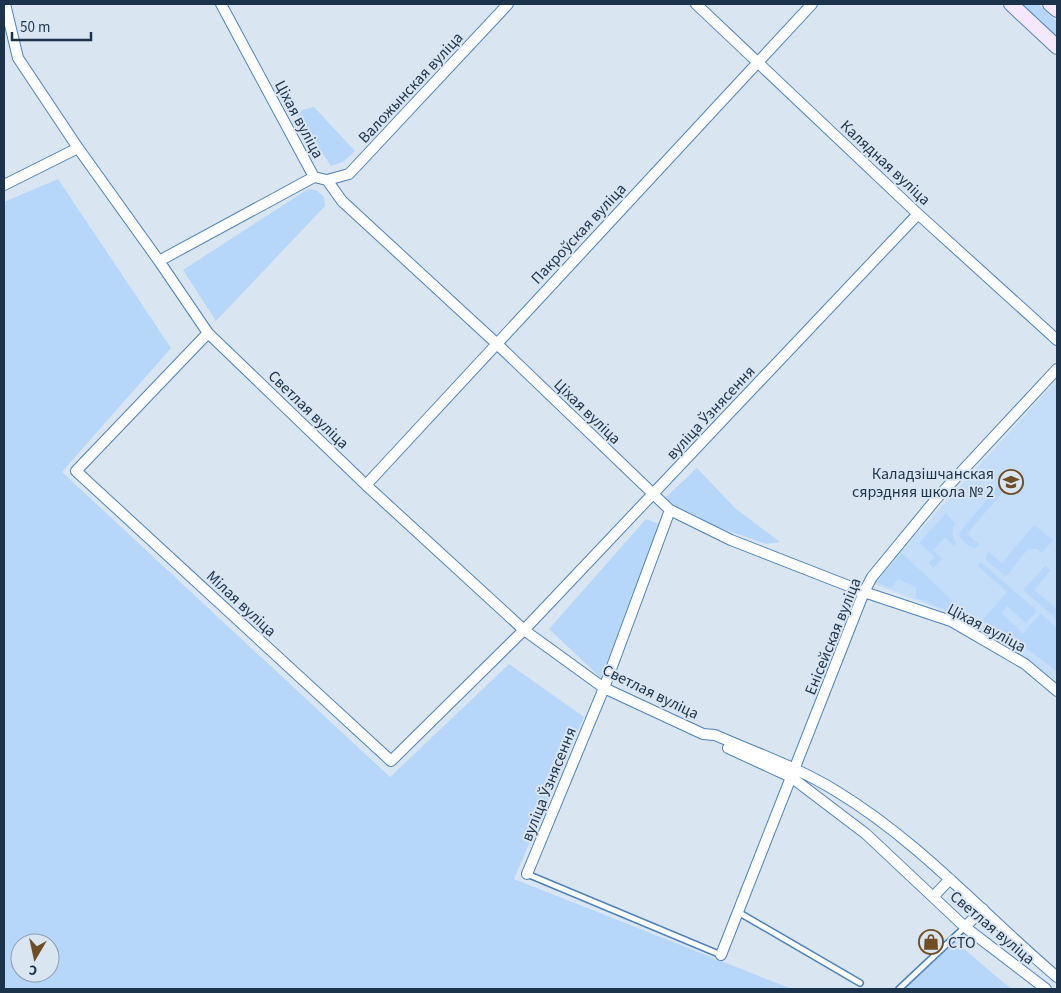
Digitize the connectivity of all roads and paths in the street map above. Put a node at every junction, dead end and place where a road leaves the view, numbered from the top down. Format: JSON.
{"nodes":[{"id":1,"x":5,"y":4,"type":"edge"},
{"id":2,"x":221,"y":4,"type":"edge"},
{"id":3,"x":508,"y":4,"type":"edge"},
{"id":4,"x":696,"y":4,"type":"edge"},
{"id":5,"x":812,"y":4,"type":"edge"},
{"id":6,"x":1011,"y":4,"type":"edge"},
{"id":7,"x":1050,"y":4,"type":"edge"},
{"id":8,"x":1057,"y":10,"type":"edge"},
{"id":9,"x":1057,"y":47,"type":"edge"},
{"id":10,"x":758,"y":62,"type":"junction"},
{"id":11,"x":78,"y":148,"type":"junction"},
{"id":12,"x":314,"y":178,"type":"junction"},
{"id":13,"x":328,"y":180,"type":"junction"},
{"id":14,"x":4,"y":185,"type":"edge"},
{"id":15,"x":918,"y":214,"type":"junction"},
{"id":16,"x":159,"y":262,"type":"junction"},
{"id":17,"x":208,"y":332,"type":"junction"},
{"id":18,"x":1057,"y":340,"type":"edge"},
{"id":19,"x":496,"y":343,"type":"junction"},
{"id":20,"x":1057,"y":369,"type":"edge"},
{"id":21,"x":366,"y":485,"type":"junction"},
{"id":22,"x":653,"y":494,"type":"junction"},
{"id":23,"x":670,"y":510,"type":"junction"},
{"id":24,"x":864,"y":592,"type":"junction"},
{"id":25,"x":524,"y":630,"type":"junction"},
{"id":26,"x":604,"y":688,"type":"junction"},
{"id":27,"x":1057,"y":691,"type":"edge"},
{"id":28,"x":793,"y":773,"type":"junction"},
{"id":29,"x":876,"y":817,"type":"junction"},
{"id":30,"x":866,"y":834,"type":"junction"},
{"id":31,"x":527,"y":874,"type":"joint"},
{"id":32,"x":950,"y":879,"type":"junction"},
{"id":33,"x":934,"y":896,"type":"junction"},
{"id":34,"x":983,"y":909,"type":"junction"},
{"id":35,"x":738,"y":912,"type":"junction"},
{"id":36,"x":965,"y":927,"type":"junction"},
{"id":37,"x":721,"y":954,"type":"joint"},
{"id":38,"x":1057,"y":977,"type":"edge"},
{"id":39,"x":860,"y":983,"type":"dead end"},
{"id":40,"x":899,"y":989,"type":"edge"},
{"id":41,"x":1046,"y":989,"type":"edge"}],
"edges":[{"from":1,"to":11,"type":"street","name":"Светлая вуліца"},
{"from":2,"to":12,"type":"street","name":"Ціхая вуліца"},
{"from":3,"to":13,"type":"street","name":"Валожынская вуліца"},
{"from":4,"to":10,"type":"street","name":"Калядная вуліца"},
{"from":5,"to":10,"type":"street","name":"Пакроўская вуліца"},
{"from":6,"to":9,"type":"street"},
{"from":7,"to":8,"type":"street"},
{"from":10,"to":15,"type":"street","name":"Калядная вуліца"},
{"from":10,"to":19,"type":"street","name":"Пакроўская вуліца"},
{"from":11,"to":14,"type":"street"},
{"from":11,"to":16,"type":"street","name":"Светлая вуліца"},
{"from":12,"to":13,"type":"street","name":"Ціхая вуліца"},
{"from":12,"to":16,"type":"street"},
{"from":13,"to":19,"type":"street","name":"Ціхая вуліца"},
{"from":15,"to":18,"type":"street","name":"Калядная вуліца"},
{"from":15,"to":22,"type":"street","name":"вуліца Ўзнясення"},
{"from":16,"to":17,"type":"street","name":"Светлая вуліца"},
{"from":17,"to":21,"type":"street","name":"Светлая вуліца"},
{"from":17,"to":25,"type":"street","name":"Мілая вуліца"},
{"from":19,"to":21,"type":"street","name":"Пакроўская вуліца"},
{"from":19,"to":22,"type":"street","name":"Ціхая вуліца"},
{"from":20,"to":24,"type":"street","name":"Енісейская вуліца"},
{"from":21,"to":25,"type":"street","name":"Светлая вуліца"},
{"from":22,"to":23,"type":"street","name":"Ціхая вуліца"},
{"from":22,"to":25,"type":"street","name":"вуліца Ўзнясення"},
{"from":23,"to":24,"type":"street","name":"Ціхая вуліца"},
{"from":23,"to":26,"type":"street","name":"вуліца Ўзнясення"},
{"from":24,"to":27,"type":"street","name":"Ціхая вуліца"},
{"from":24,"to":28,"type":"street","name":"Енісейская вуліца"},
{"from":25,"to":26,"type":"street","name":"Светлая вуліца"},
{"from":26,"to":28,"type":"street","name":"Светлая вуліца"},
{"from":26,"to":31,"type":"street","name":"вуліца Ўзнясення"},
{"from":28,"to":29,"type":"street","name":"Светлая вуліца"},
{"from":28,"to":30,"type":"street","name":"Светлая вуліца"},
{"from":28,"to":35,"type":"street","name":"Енісейская вуліца"},
{"from":29,"to":30,"type":"street"},
{"from":29,"to":32,"type":"street","name":"Светлая вуліца"},
{"from":30,"to":33,"type":"street","name":"Светлая вуліца"},
{"from":31,"to":37,"type":"lane"},
{"from":32,"to":33,"type":"street"},
{"from":32,"to":34,"type":"street","name":"Светлая вуліца"},
{"from":33,"to":36,"type":"street","name":"Светлая вуліца"},
{"from":34,"to":36,"type":"street"},
{"from":34,"to":38,"type":"street","name":"Светлая вуліца"},
{"from":35,"to":37,"type":"street","name":"Енісейская вуліца"},
{"from":35,"to":39,"type":"lane"},
{"from":36,"to":40,"type":"lane"},
{"from":36,"to":41,"type":"street","name":"Светлая вуліца"}]}
